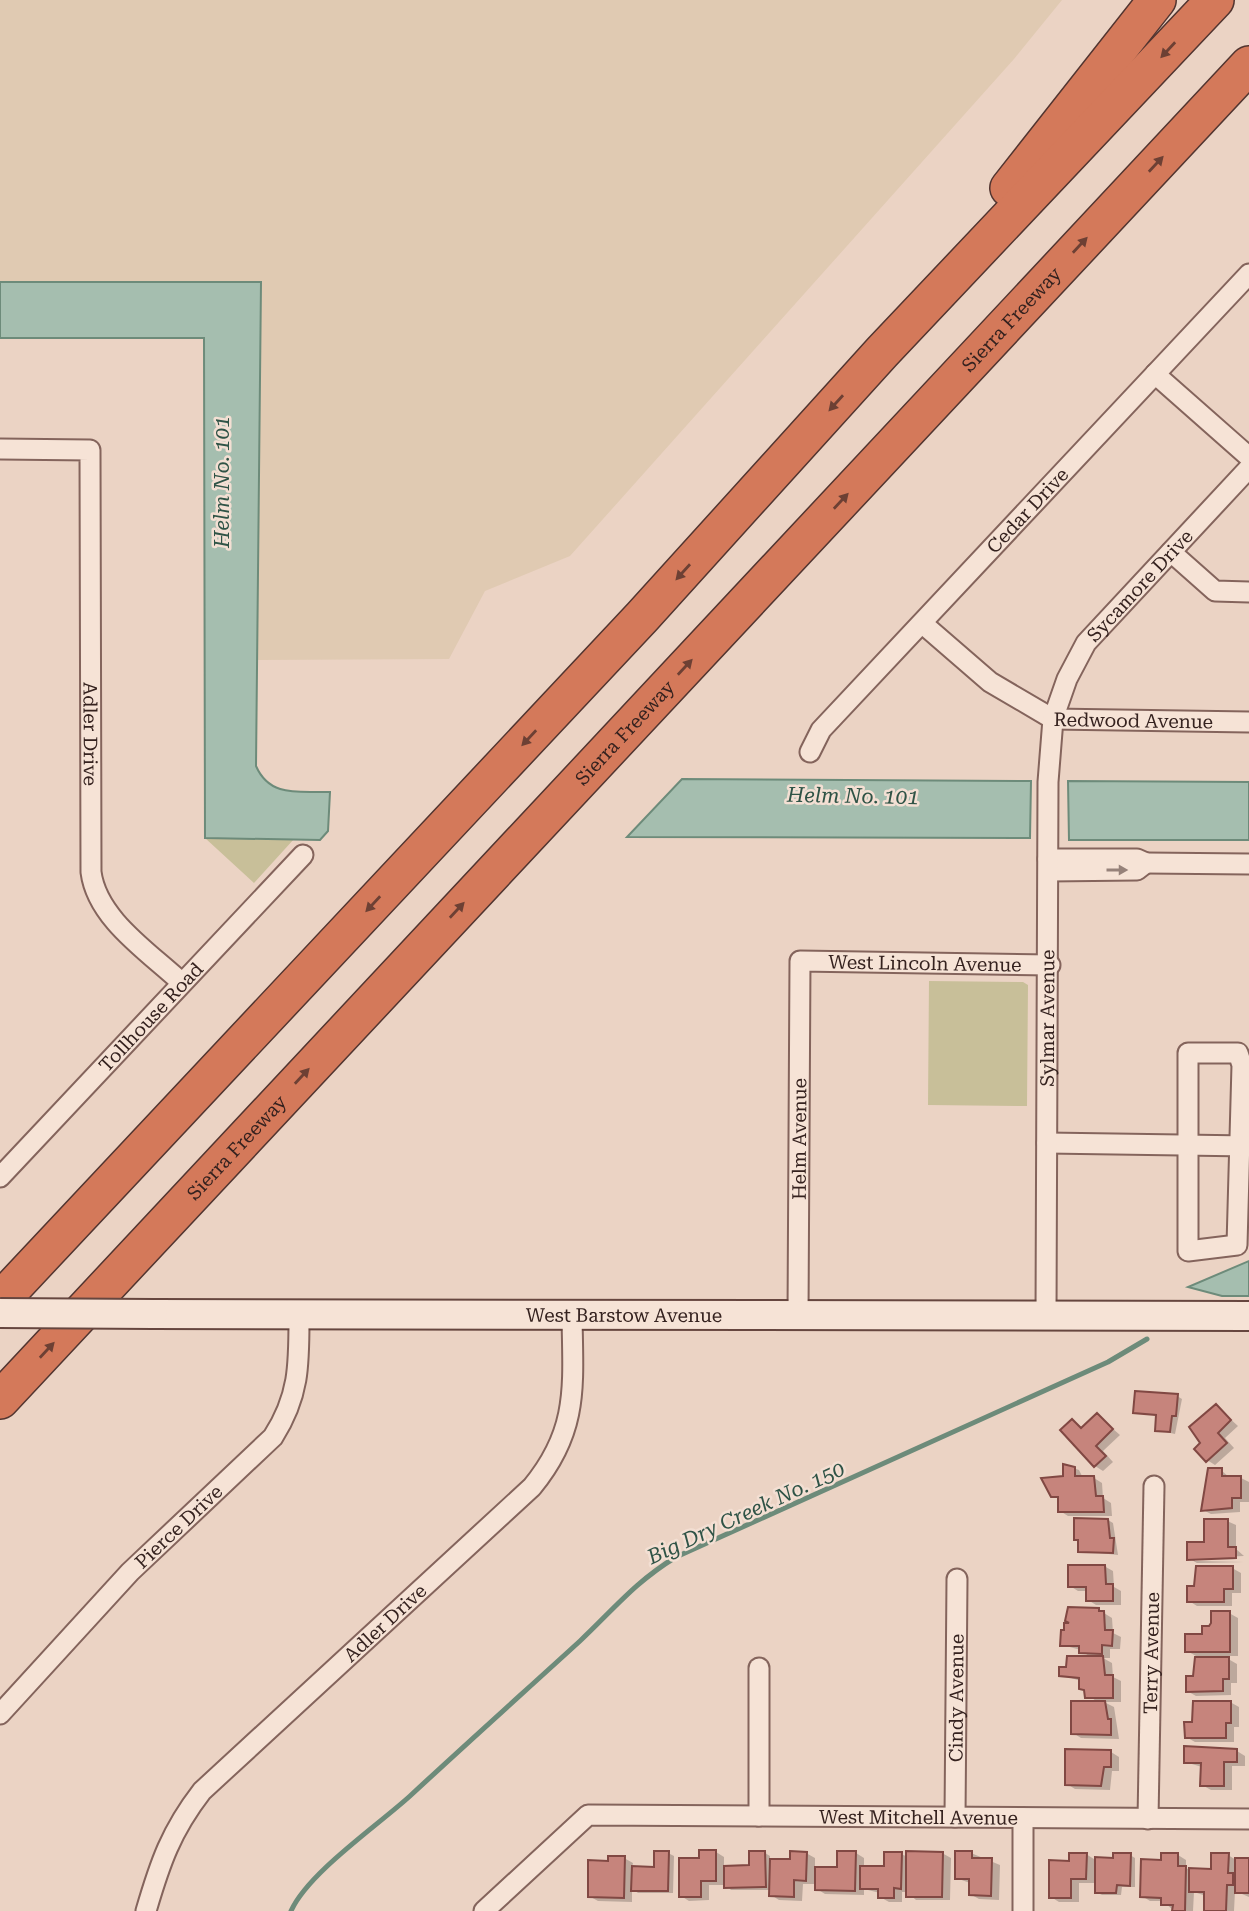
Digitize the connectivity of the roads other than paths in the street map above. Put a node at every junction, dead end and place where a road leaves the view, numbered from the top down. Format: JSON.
{"nodes":[{"id":1,"x":1157,"y":0,"type":"edge"},
{"id":2,"x":1215,"y":0,"type":"edge"},
{"id":3,"x":1249,"y":65,"type":"edge"},
{"id":4,"x":1249,"y":274,"type":"edge"},
{"id":5,"x":882,"y":352,"type":"junction"},
{"id":6,"x":1155,"y":374,"type":"junction"},
{"id":7,"x":0,"y":449,"type":"edge"},
{"id":8,"x":1249,"y":457,"type":"edge"},
{"id":9,"x":1249,"y":468,"type":"edge"},
{"id":10,"x":1171,"y":552,"type":"junction"},
{"id":11,"x":1249,"y":592,"type":"edge"},
{"id":12,"x":923,"y":624,"type":"junction"},
{"id":13,"x":1053,"y":719,"type":"junction"},
{"id":14,"x":1249,"y":722,"type":"edge"},
{"id":15,"x":810,"y":752,"type":"dead end"},
{"id":16,"x":303,"y":855,"type":"dead end"},
{"id":17,"x":1249,"y":864,"type":"edge"},
{"id":18,"x":1049,"y":865,"type":"junction"},
{"id":19,"x":800,"y":961,"type":"joint"},
{"id":20,"x":1050,"y":965,"type":"junction"},
{"id":21,"x":182,"y":983,"type":"junction"},
{"id":22,"x":1047,"y":1137,"type":"junction"},
{"id":23,"x":1189,"y":1139,"type":"junction"},
{"id":24,"x":1245,"y":1140,"type":"edge"},
{"id":25,"x":3,"y":1170,"type":"edge"},
{"id":26,"x":0,"y":1301,"type":"edge"},
{"id":27,"x":0,"y":1313,"type":"edge"},
{"id":28,"x":299,"y":1314,"type":"junction"},
{"id":29,"x":572,"y":1316,"type":"junction"},
{"id":30,"x":798,"y":1316,"type":"junction"},
{"id":31,"x":1249,"y":1316,"type":"edge"},
{"id":32,"x":1046,"y":1317,"type":"junction"},
{"id":33,"x":0,"y":1400,"type":"edge"},
{"id":34,"x":1154,"y":1486,"type":"dead end"},
{"id":35,"x":957,"y":1579,"type":"dead end"},
{"id":36,"x":759,"y":1668,"type":"dead end"},
{"id":37,"x":0,"y":1714,"type":"edge"},
{"id":38,"x":760,"y":1816,"type":"junction"},
{"id":39,"x":955,"y":1817,"type":"junction"},
{"id":40,"x":1023,"y":1818,"type":"junction"},
{"id":41,"x":1148,"y":1819,"type":"junction"},
{"id":42,"x":1249,"y":1819,"type":"edge"},
{"id":43,"x":146,"y":1911,"type":"edge"},
{"id":44,"x":484,"y":1911,"type":"edge"},
{"id":45,"x":1023,"y":1911,"type":"edge"}],
"edges":[{"from":1,"to":5,"type":"highway"},
{"from":2,"to":5,"type":"highway","one_way":true},
{"from":33,"to":3,"type":"highway","name":"Sierra Freeway","one_way":true},
{"from":4,"to":6,"type":"street","name":"Cedar Drive"},
{"from":5,"to":26,"type":"highway","one_way":true},
{"from":6,"to":8,"type":"street"},
{"from":6,"to":12,"type":"street","name":"Cedar Drive"},
{"from":7,"to":21,"type":"street","name":"Adler Drive"},
{"from":9,"to":10,"type":"street","name":"Sycamore Drive"},
{"from":10,"to":11,"type":"street"},
{"from":10,"to":13,"type":"street","name":"Sycamore Drive"},
{"from":12,"to":13,"type":"street","name":"Redwood Avenue"},
{"from":12,"to":15,"type":"street","name":"Cedar Drive"},
{"from":13,"to":14,"type":"street","name":"Redwood Avenue"},
{"from":13,"to":18,"type":"street","name":"Sylmar Avenue"},
{"from":16,"to":21,"type":"street","name":"Tollhouse Road"},
{"from":17,"to":18,"type":"street"},
{"from":18,"to":20,"type":"street","name":"Sylmar Avenue"},
{"from":19,"to":20,"type":"street","name":"West Lincoln Avenue"},
{"from":19,"to":30,"type":"street","name":"Helm Avenue"},
{"from":20,"to":22,"type":"street","name":"Sylmar Avenue"},
{"from":21,"to":25,"type":"street","name":"Tollhouse Road"},
{"from":22,"to":23,"type":"street"},
{"from":22,"to":32,"type":"street","name":"Sylmar Avenue"},
{"from":23,"to":24,"type":"street"},
{"from":23,"to":24,"type":"street"},
{"from":23,"to":24,"type":"street"},
{"from":27,"to":28,"type":"main road","name":"West Barstow Avenue","bridge":true},
{"from":28,"to":29,"type":"main road","name":"West Barstow Avenue"},
{"from":28,"to":37,"type":"street","name":"Pierce Drive"},
{"from":29,"to":30,"type":"main road","name":"West Barstow Avenue"},
{"from":29,"to":43,"type":"street","name":"Adler Drive"},
{"from":30,"to":32,"type":"main road","name":"West Barstow Avenue"},
{"from":31,"to":32,"type":"main road","name":"West Barstow Avenue"},
{"from":34,"to":41,"type":"street","name":"Terry Avenue"},
{"from":35,"to":39,"type":"street","name":"Cindy Avenue"},
{"from":36,"to":38,"type":"street"},
{"from":38,"to":39,"type":"street","name":"West Mitchell Avenue"},
{"from":38,"to":44,"type":"street","name":"West Mitchell Avenue"},
{"from":39,"to":40,"type":"street","name":"West Mitchell Avenue"},
{"from":40,"to":41,"type":"street","name":"West Mitchell Avenue"},
{"from":40,"to":45,"type":"street"},
{"from":41,"to":42,"type":"street","name":"West Mitchell Avenue"}]}
